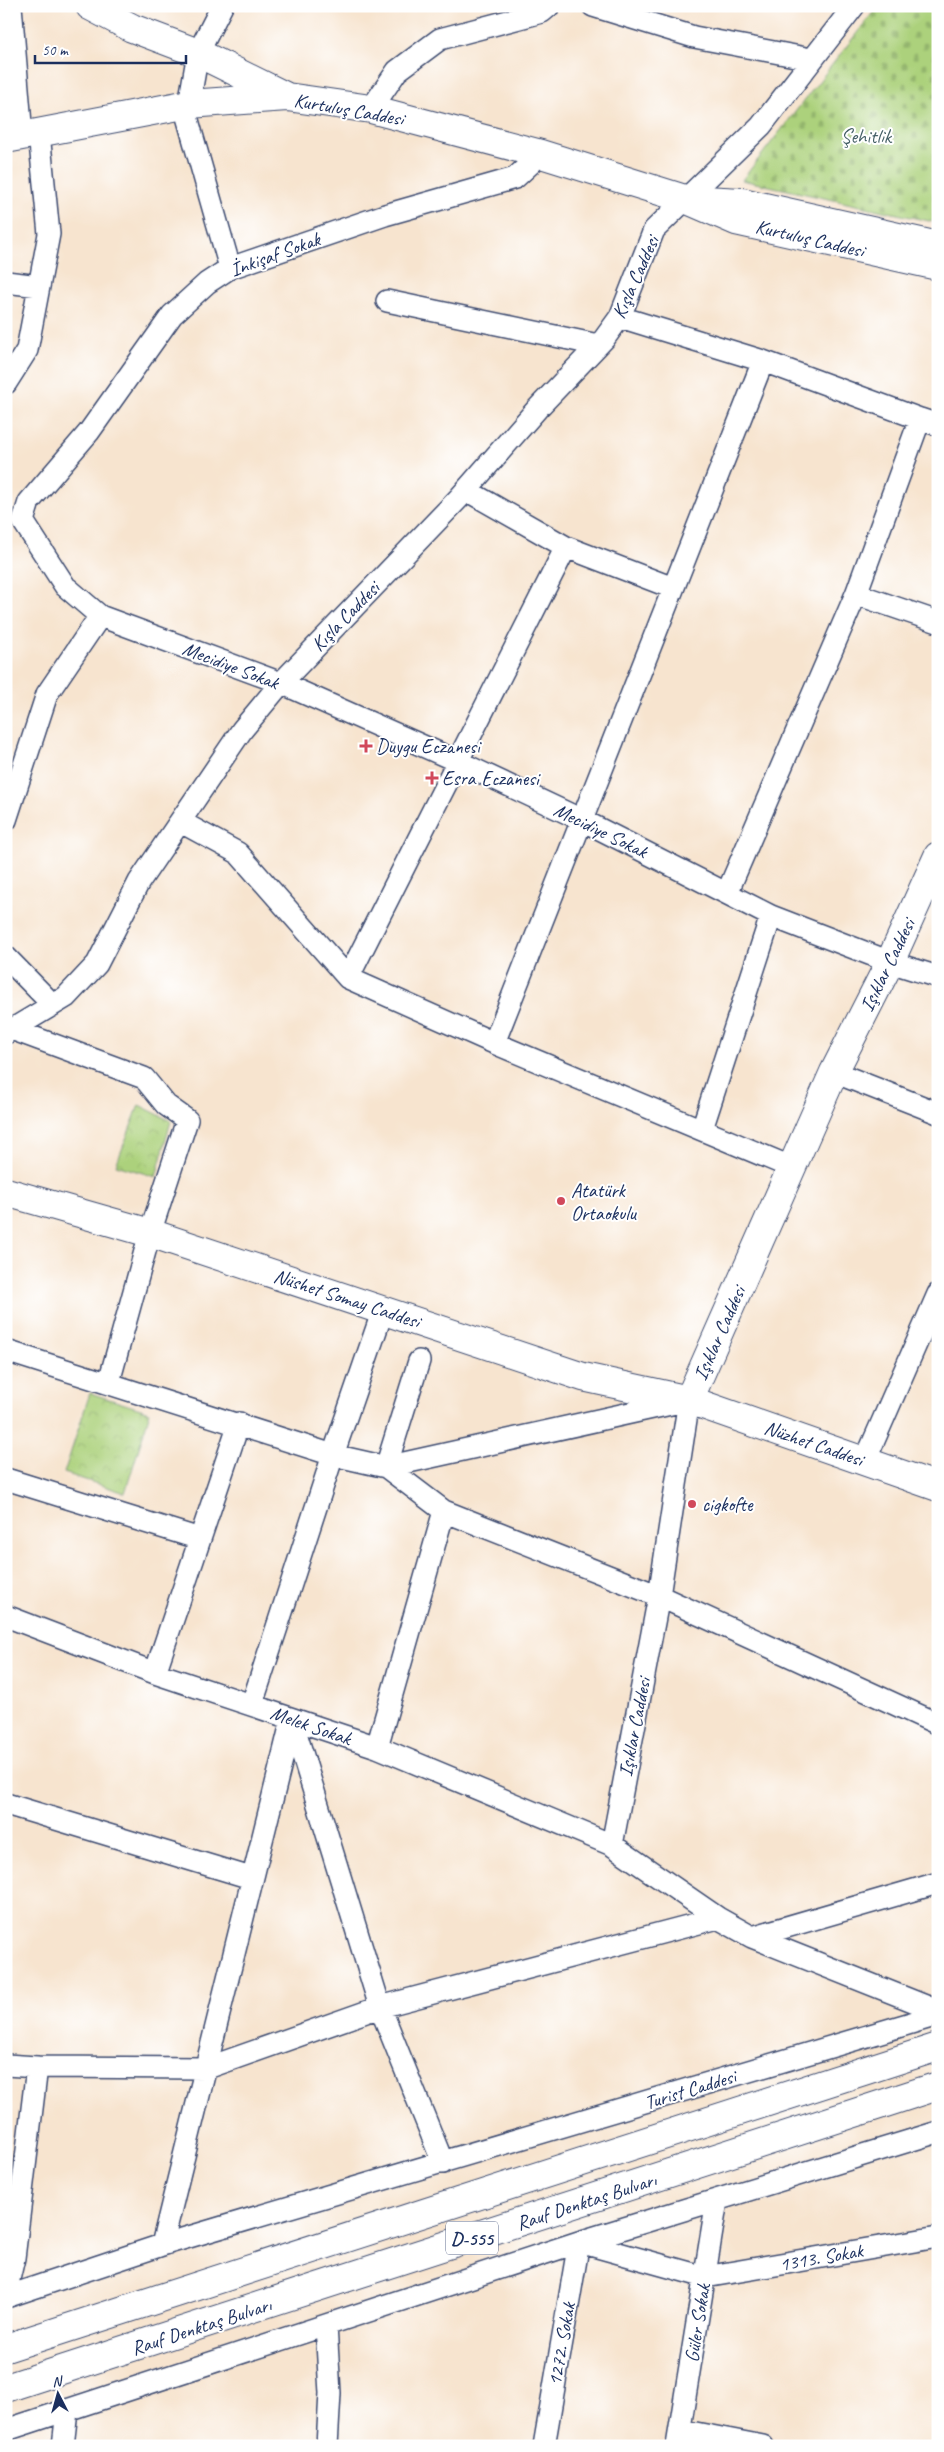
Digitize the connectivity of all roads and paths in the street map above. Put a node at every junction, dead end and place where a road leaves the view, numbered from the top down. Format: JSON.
{"nodes":[{"id":1,"x":11,"y":6,"type":"edge"},
{"id":2,"x":90,"y":6,"type":"edge"},
{"id":3,"x":222,"y":6,"type":"edge"},
{"id":4,"x":593,"y":6,"type":"edge"},
{"id":5,"x":854,"y":6,"type":"edge"},
{"id":6,"x":542,"y":8,"type":"edge"},
{"id":7,"x":198,"y":53,"type":"junction"},
{"id":8,"x":811,"y":59,"type":"junction"},
{"id":9,"x":286,"y":98,"type":"junction"},
{"id":10,"x":187,"y":105,"type":"junction"},
{"id":11,"x":371,"y":108,"type":"junction"},
{"id":12,"x":22,"y":136,"type":"edge"},
{"id":13,"x":540,"y":154,"type":"junction"},
{"id":14,"x":685,"y":199,"type":"junction"},
{"id":15,"x":938,"y":246,"type":"edge"},
{"id":16,"x":938,"y":266,"type":"edge"},
{"id":17,"x":230,"y":268,"type":"junction"},
{"id":18,"x":6,"y":282,"type":"edge"},
{"id":19,"x":39,"y":286,"type":"junction"},
{"id":20,"x":387,"y":301,"type":"dead end"},
{"id":21,"x":620,"y":317,"type":"junction"},
{"id":22,"x":598,"y":345,"type":"junction"},
{"id":23,"x":763,"y":361,"type":"junction"},
{"id":24,"x":6,"y":383,"type":"edge"},
{"id":25,"x":929,"y":422,"type":"edge"},
{"id":26,"x":466,"y":490,"type":"junction"},
{"id":27,"x":14,"y":521,"type":"edge"},
{"id":28,"x":566,"y":547,"type":"junction"},
{"id":29,"x":673,"y":588,"type":"junction"},
{"id":30,"x":856,"y":594,"type":"junction"},
{"id":31,"x":100,"y":616,"type":"junction"},
{"id":32,"x":938,"y":622,"type":"edge"},
{"id":33,"x":280,"y":683,"type":"junction"},
{"id":34,"x":459,"y":762,"type":"junction"},
{"id":35,"x":6,"y":820,"type":"edge"},
{"id":36,"x":582,"y":820,"type":"junction"},
{"id":37,"x":181,"y":822,"type":"junction"},
{"id":38,"x":938,"y":856,"type":"edge"},
{"id":39,"x":727,"y":893,"type":"junction"},
{"id":40,"x":771,"y":916,"type":"junction"},
{"id":41,"x":6,"y":957,"type":"edge"},
{"id":42,"x":890,"y":962,"type":"junction"},
{"id":43,"x":938,"y":977,"type":"edge"},
{"id":44,"x":348,"y":978,"type":"junction"},
{"id":45,"x":53,"y":1005,"type":"junction"},
{"id":46,"x":10,"y":1031,"type":"edge"},
{"id":47,"x":494,"y":1043,"type":"junction"},
{"id":48,"x":834,"y":1072,"type":"junction"},
{"id":49,"x":938,"y":1113,"type":"edge"},
{"id":50,"x":702,"y":1130,"type":"junction"},
{"id":51,"x":792,"y":1168,"type":"junction"},
{"id":52,"x":6,"y":1192,"type":"edge"},
{"id":53,"x":150,"y":1233,"type":"junction"},
{"id":54,"x":938,"y":1294,"type":"edge"},
{"id":55,"x":383,"y":1310,"type":"junction"},
{"id":56,"x":6,"y":1351,"type":"edge"},
{"id":57,"x":419,"y":1361,"type":"dead end"},
{"id":58,"x":109,"y":1382,"type":"junction"},
{"id":59,"x":689,"y":1400,"type":"junction"},
{"id":60,"x":239,"y":1423,"type":"junction"},
{"id":61,"x":333,"y":1455,"type":"junction"},
{"id":62,"x":865,"y":1461,"type":"junction"},
{"id":63,"x":386,"y":1467,"type":"junction"},
{"id":64,"x":6,"y":1479,"type":"edge"},
{"id":65,"x":938,"y":1487,"type":"edge"},
{"id":66,"x":444,"y":1510,"type":"junction"},
{"id":67,"x":200,"y":1539,"type":"junction"},
{"id":68,"x":659,"y":1596,"type":"junction"},
{"id":69,"x":6,"y":1616,"type":"edge"},
{"id":70,"x":155,"y":1673,"type":"junction"},
{"id":71,"x":252,"y":1704,"type":"junction"},
{"id":72,"x":936,"y":1717,"type":"edge"},
{"id":73,"x":292,"y":1719,"type":"junction"},
{"id":74,"x":377,"y":1748,"type":"junction"},
{"id":75,"x":6,"y":1804,"type":"edge"},
{"id":76,"x":612,"y":1844,"type":"junction"},
{"id":77,"x":251,"y":1878,"type":"junction"},
{"id":78,"x":938,"y":1883,"type":"edge"},
{"id":79,"x":718,"y":1918,"type":"junction"},
{"id":80,"x":752,"y":1937,"type":"junction"},
{"id":81,"x":380,"y":2007,"type":"junction"},
{"id":82,"x":938,"y":2013,"type":"edge"},
{"id":83,"x":938,"y":2047,"type":"edge"},
{"id":84,"x":6,"y":2065,"type":"edge"},
{"id":85,"x":37,"y":2067,"type":"junction"},
{"id":86,"x":206,"y":2068,"type":"junction"},
{"id":87,"x":938,"y":2086,"type":"edge"},
{"id":88,"x":938,"y":2132,"type":"edge"},
{"id":89,"x":443,"y":2163,"type":"junction"},
{"id":90,"x":717,"y":2200,"type":"junction"},
{"id":91,"x":938,"y":2237,"type":"edge"},
{"id":92,"x":579,"y":2242,"type":"junction"},
{"id":93,"x":162,"y":2245,"type":"junction"},
{"id":94,"x":705,"y":2277,"type":"junction"},
{"id":95,"x":6,"y":2292,"type":"edge"},
{"id":96,"x":6,"y":2297,"type":"edge"},
{"id":97,"x":326,"y":2326,"type":"junction"},
{"id":98,"x":6,"y":2348,"type":"edge"},
{"id":99,"x":6,"y":2388,"type":"edge"},
{"id":100,"x":67,"y":2411,"type":"junction"},
{"id":101,"x":6,"y":2430,"type":"edge"},
{"id":102,"x":678,"y":2438,"type":"edge"},
{"id":103,"x":63,"y":2446,"type":"edge"},
{"id":104,"x":327,"y":2446,"type":"edge"},
{"id":105,"x":544,"y":2446,"type":"edge"},
{"id":106,"x":763,"y":2446,"type":"edge"}],
"edges":[{"from":1,"to":12,"type":"street"},
{"from":2,"to":7,"type":"main road"},
{"from":3,"to":7,"type":"street"},
{"from":4,"to":8,"type":"street"},
{"from":5,"to":8,"type":"street","name":"Kışla Caddesi"},
{"from":6,"to":11,"type":"street"},
{"from":7,"to":9,"type":"main road"},
{"from":7,"to":10,"type":"street"},
{"from":8,"to":14,"type":"street","name":"Kışla Caddesi"},
{"from":9,"to":10,"type":"main road","name":"Kurtuluş Caddesi"},
{"from":9,"to":11,"type":"main road","name":"Kurtuluş Caddesi"},
{"from":10,"to":12,"type":"main road","name":"Kurtuluş Caddesi"},
{"from":10,"to":17,"type":"street"},
{"from":11,"to":13,"type":"main road","name":"Kurtuluş Caddesi"},
{"from":12,"to":19,"type":"street"},
{"from":13,"to":14,"type":"main road","name":"Kurtuluş Caddesi"},
{"from":13,"to":17,"type":"street","name":"İnkişaf Sokak"},
{"from":14,"to":15,"type":"main road","name":"Kurtuluş Caddesi"},
{"from":14,"to":16,"type":"main road","name":"Kurtuluş Caddesi"},
{"from":14,"to":21,"type":"street","name":"Kışla Caddesi"},
{"from":17,"to":27,"type":"street","name":"İnkişaf Sokak"},
{"from":18,"to":19,"type":"street"},
{"from":19,"to":24,"type":"street"},
{"from":20,"to":22,"type":"street"},
{"from":21,"to":22,"type":"street","name":"Kışla Caddesi"},
{"from":21,"to":23,"type":"street"},
{"from":22,"to":26,"type":"street","name":"Kışla Caddesi"},
{"from":23,"to":25,"type":"street"},
{"from":23,"to":29,"type":"street"},
{"from":25,"to":30,"type":"street"},
{"from":26,"to":28,"type":"street"},
{"from":26,"to":33,"type":"street","name":"Kışla Caddesi"},
{"from":27,"to":31,"type":"street","name":"Mecidiye Sokak"},
{"from":28,"to":29,"type":"street"},
{"from":28,"to":34,"type":"street"},
{"from":29,"to":36,"type":"street"},
{"from":30,"to":32,"type":"street"},
{"from":30,"to":39,"type":"street"},
{"from":31,"to":33,"type":"street","name":"Mecidiye Sokak"},
{"from":31,"to":35,"type":"street"},
{"from":33,"to":34,"type":"street","name":"Mecidiye Sokak"},
{"from":33,"to":37,"type":"street","name":"Kışla Caddesi"},
{"from":34,"to":36,"type":"street","name":"Mecidiye Sokak"},
{"from":34,"to":44,"type":"street"},
{"from":36,"to":39,"type":"street","name":"Mecidiye Sokak"},
{"from":36,"to":47,"type":"street"},
{"from":37,"to":44,"type":"street"},
{"from":37,"to":45,"type":"street","name":"Kışla Caddesi"},
{"from":38,"to":42,"type":"main road","name":"Işıklar Caddesi"},
{"from":39,"to":40,"type":"street","name":"Mecidiye Sokak"},
{"from":40,"to":42,"type":"street","name":"Mecidiye Sokak"},
{"from":40,"to":50,"type":"street"},
{"from":41,"to":45,"type":"street"},
{"from":42,"to":43,"type":"street","name":"Mecidiye Sokak"},
{"from":42,"to":48,"type":"main road","name":"Işıklar Caddesi"},
{"from":44,"to":47,"type":"street"},
{"from":45,"to":46,"type":"street","name":"Kışla Caddesi"},
{"from":46,"to":53,"type":"street"},
{"from":47,"to":50,"type":"street"},
{"from":48,"to":49,"type":"street"},
{"from":48,"to":51,"type":"main road","name":"Işıklar Caddesi"},
{"from":50,"to":51,"type":"street"},
{"from":51,"to":59,"type":"main road","name":"Işıklar Caddesi"},
{"from":52,"to":53,"type":"main road","name":"Nüshet Somay Caddesi"},
{"from":53,"to":55,"type":"main road","name":"Nüshet Somay Caddesi"},
{"from":53,"to":58,"type":"street"},
{"from":54,"to":62,"type":"street"},
{"from":55,"to":59,"type":"main road","name":"Nüshet Somay Caddesi"},
{"from":55,"to":61,"type":"street"},
{"from":56,"to":58,"type":"street"},
{"from":57,"to":63,"type":"street"},
{"from":58,"to":60,"type":"street"},
{"from":59,"to":62,"type":"main road","name":"Nüzhet Caddesi"},
{"from":59,"to":63,"type":"street"},
{"from":59,"to":68,"type":"street","name":"Işıklar Caddesi"},
{"from":60,"to":61,"type":"street"},
{"from":60,"to":67,"type":"street"},
{"from":61,"to":63,"type":"street"},
{"from":61,"to":71,"type":"street"},
{"from":62,"to":65,"type":"main road","name":"Nüzhet Caddesi"},
{"from":63,"to":66,"type":"street"},
{"from":64,"to":67,"type":"street"},
{"from":66,"to":68,"type":"street"},
{"from":66,"to":74,"type":"street"},
{"from":67,"to":70,"type":"street"},
{"from":68,"to":72,"type":"street"},
{"from":68,"to":76,"type":"street","name":"Işıklar Caddesi"},
{"from":69,"to":70,"type":"street","name":"Melek Sokak"},
{"from":70,"to":71,"type":"street","name":"Melek Sokak"},
{"from":71,"to":73,"type":"street","name":"Melek Sokak"},
{"from":73,"to":74,"type":"street","name":"Melek Sokak"},
{"from":73,"to":77,"type":"street"},
{"from":73,"to":81,"type":"street"},
{"from":74,"to":76,"type":"street","name":"Melek Sokak"},
{"from":75,"to":77,"type":"street"},
{"from":76,"to":79,"type":"street","name":"Melek Sokak"},
{"from":77,"to":86,"type":"street"},
{"from":78,"to":80,"type":"street"},
{"from":79,"to":80,"type":"street","name":"Melek Sokak"},
{"from":79,"to":81,"type":"street"},
{"from":80,"to":82,"type":"street","name":"Melek Sokak"},
{"from":81,"to":86,"type":"street"},
{"from":81,"to":89,"type":"street"},
{"from":82,"to":89,"type":"street","name":"Turist Caddesi"},
{"from":83,"to":98,"type":"main road","name":"Rauf Denktaş Bulvarı","number":"D-555"},
{"from":84,"to":85,"type":"street"},
{"from":85,"to":86,"type":"street"},
{"from":85,"to":95,"type":"street"},
{"from":86,"to":93,"type":"street"},
{"from":87,"to":99,"type":"main road","name":"Rauf Denktaş Bulvarı","number":"D-555"},
{"from":88,"to":90,"type":"street","name":"Rauf Denktaş Bulvarı"},
{"from":89,"to":93,"type":"street","name":"Turist Caddesi"},
{"from":90,"to":92,"type":"street","name":"Rauf Denktaş Bulvarı"},
{"from":90,"to":94,"type":"street","name":"Güler Sokak"},
{"from":91,"to":94,"type":"street","name":"1313. Sokak"},
{"from":92,"to":94,"type":"street"},
{"from":92,"to":97,"type":"street","name":"Rauf Denktaş Bulvarı"},
{"from":92,"to":105,"type":"street","name":"1272. Sokak"},
{"from":93,"to":96,"type":"street","name":"Turist Caddesi"},
{"from":94,"to":102,"type":"street","name":"Güler Sokak"},
{"from":97,"to":100,"type":"street","name":"Rauf Denktaş Bulvarı"},
{"from":97,"to":104,"type":"street"},
{"from":100,"to":101,"type":"street","name":"Rauf Denktaş Bulvarı"},
{"from":100,"to":103,"type":"street"},
{"from":102,"to":106,"type":"street"}]}
